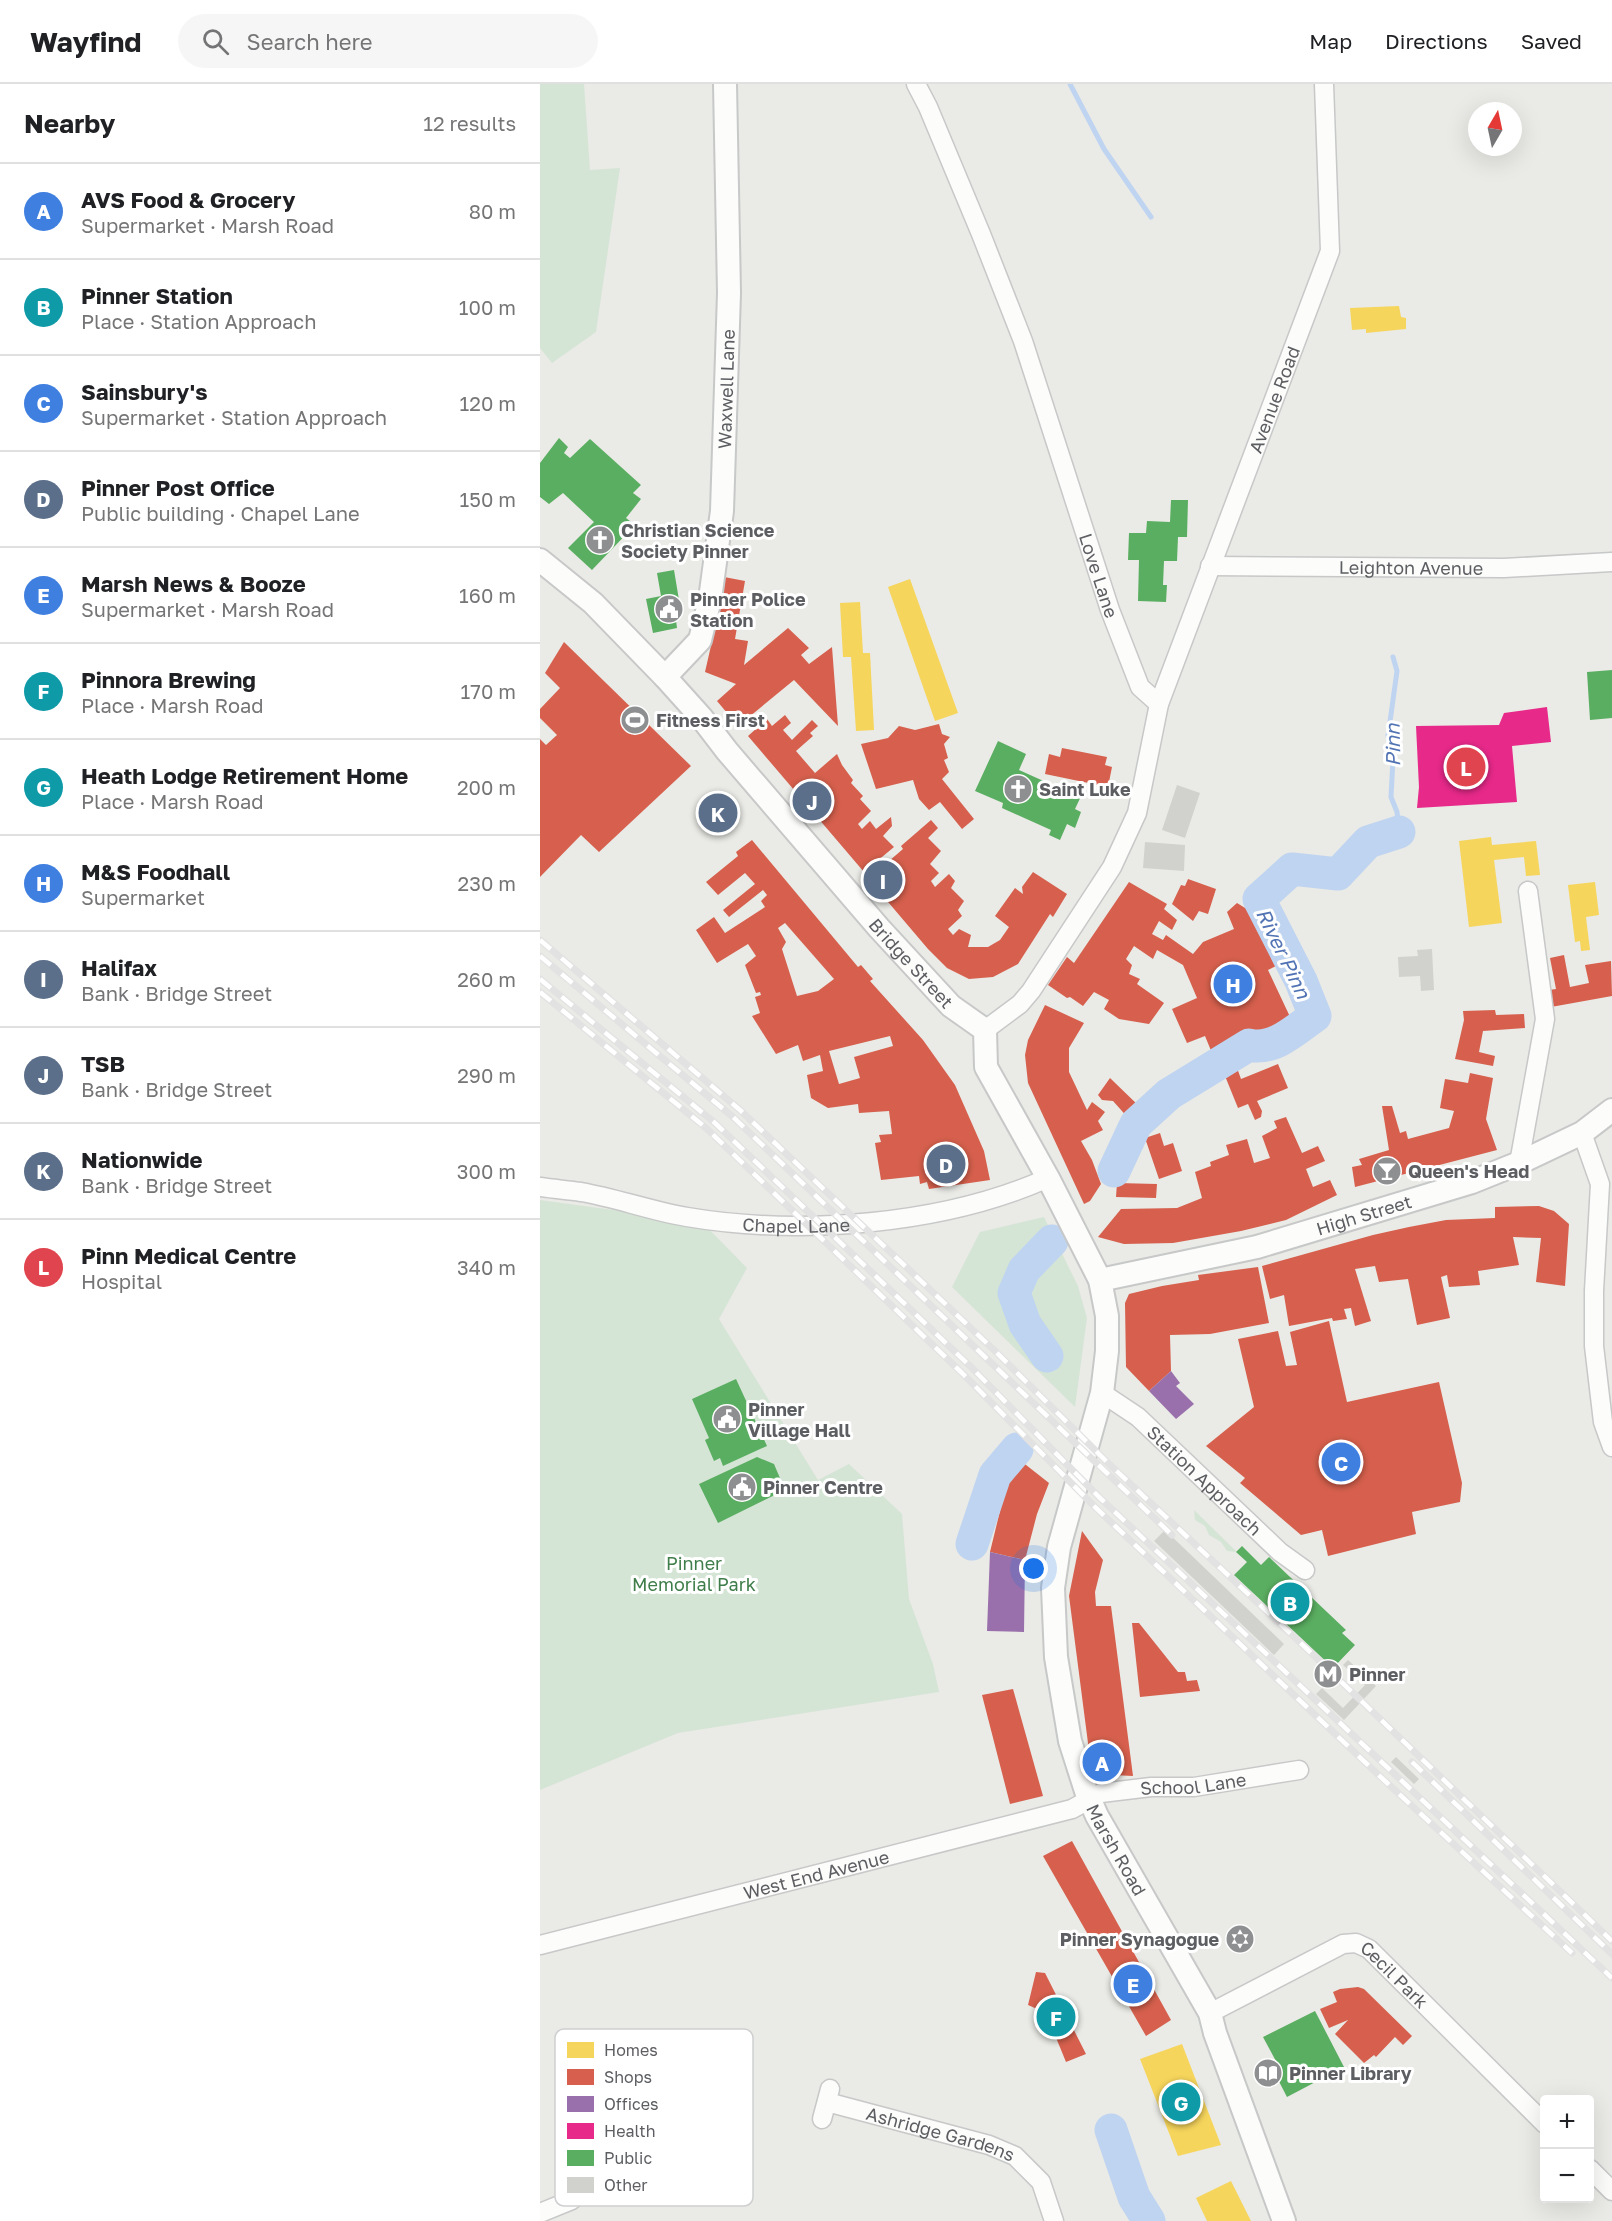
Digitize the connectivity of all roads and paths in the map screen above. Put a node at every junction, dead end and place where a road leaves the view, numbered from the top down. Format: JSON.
{"nodes":[{"id":1,"x":725,"y":84,"type":"edge"},
{"id":2,"x":916,"y":84,"type":"edge"},
{"id":3,"x":1324,"y":84,"type":"edge"},
{"id":4,"x":540,"y":560,"type":"edge"},
{"id":5,"x":1612,"y":562,"type":"edge"},
{"id":6,"x":1210,"y":566,"type":"junction"},
{"id":7,"x":665,"y":677,"type":"junction"},
{"id":8,"x":1159,"y":704,"type":"junction"},
{"id":9,"x":1528,"y":891,"type":"dead end"},
{"id":10,"x":985,"y":1030,"type":"junction"},
{"id":11,"x":1612,"y":1110,"type":"edge"},
{"id":12,"x":1582,"y":1133,"type":"junction"},
{"id":13,"x":1519,"y":1163,"type":"junction"},
{"id":14,"x":1048,"y":1178,"type":"junction"},
{"id":15,"x":540,"y":1187,"type":"edge"},
{"id":16,"x":1100,"y":1280,"type":"junction"},
{"id":17,"x":1102,"y":1393,"type":"junction"},
{"id":18,"x":1612,"y":1447,"type":"edge"},
{"id":19,"x":1305,"y":1570,"type":"dead end"},
{"id":20,"x":1299,"y":1770,"type":"dead end"},
{"id":21,"x":1089,"y":1798,"type":"junction"},
{"id":22,"x":540,"y":1945,"type":"edge"},
{"id":23,"x":1210,"y":2013,"type":"junction"},
{"id":24,"x":826,"y":2103,"type":"dead end"},
{"id":25,"x":1540,"y":2119,"type":"edge"},
{"id":26,"x":1594,"y":2173,"type":"edge"},
{"id":27,"x":1612,"y":2191,"type":"edge"},
{"id":28,"x":557,"y":2206,"type":"edge"},
{"id":29,"x":540,"y":2213,"type":"edge"},
{"id":30,"x":1054,"y":2221,"type":"edge"},
{"id":31,"x":1284,"y":2221,"type":"edge"}],
"edges":[{"from":1,"to":7,"type":"street","name":"Waxwell Lane"},
{"from":2,"to":8,"type":"street","name":"Love Lane"},
{"from":3,"to":6,"type":"street","name":"Avenue Road"},
{"from":4,"to":7,"type":"street","name":"Bridge Street"},
{"from":5,"to":6,"type":"street","name":"Leighton Avenue"},
{"from":6,"to":8,"type":"street","name":"Avenue Road"},
{"from":7,"to":10,"type":"street","name":"Bridge Street"},
{"from":8,"to":10,"type":"street"},
{"from":9,"to":13,"type":"street"},
{"from":10,"to":14,"type":"street"},
{"from":11,"to":12,"type":"street","name":"High Street"},
{"from":12,"to":13,"type":"street","name":"High Street"},
{"from":12,"to":18,"type":"street"},
{"from":13,"to":16,"type":"street","name":"High Street"},
{"from":14,"to":15,"type":"street","name":"Chapel Lane"},
{"from":14,"to":16,"type":"street"},
{"from":16,"to":17,"type":"street","name":"Marsh Road"},
{"from":17,"to":19,"type":"street","name":"Station Approach"},
{"from":17,"to":21,"type":"street","name":"Marsh Road"},
{"from":20,"to":21,"type":"street","name":"School Lane"},
{"from":21,"to":22,"type":"street","name":"West End Avenue"},
{"from":21,"to":23,"type":"street","name":"Marsh Road"},
{"from":23,"to":25,"type":"street","name":"Cecil Park"},
{"from":23,"to":31,"type":"street","name":"Marsh Road"},
{"from":24,"to":30,"type":"street","name":"Ashridge Gardens"},
{"from":26,"to":27,"type":"street"},
{"from":28,"to":29,"type":"street"}]}
